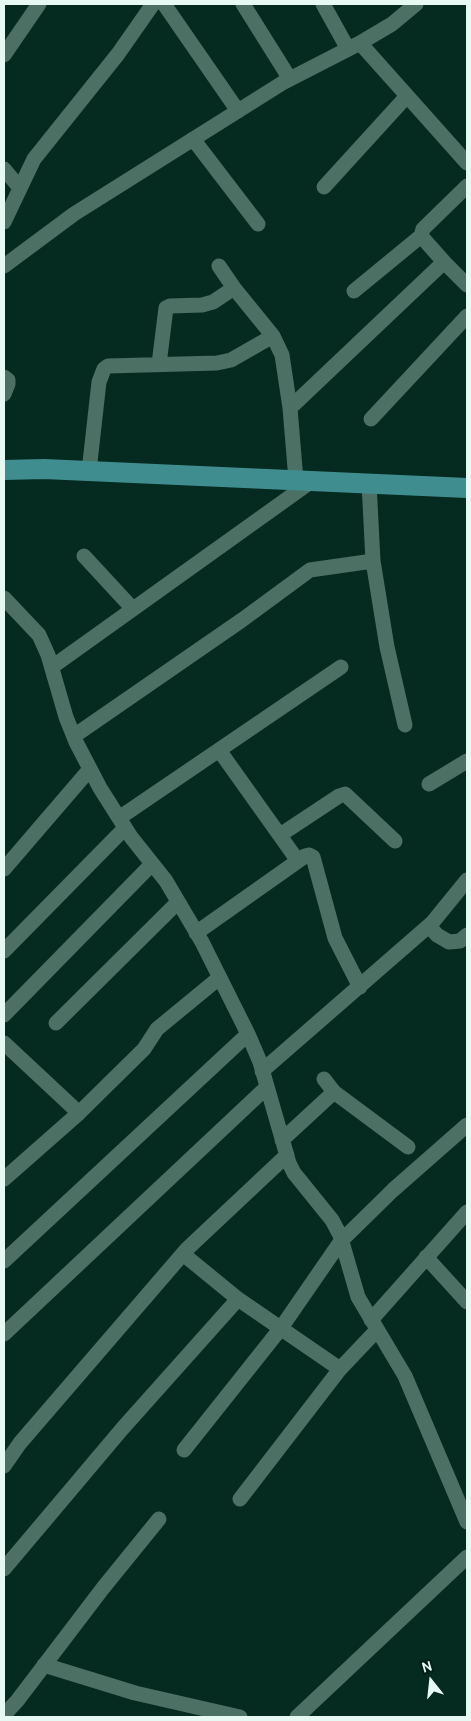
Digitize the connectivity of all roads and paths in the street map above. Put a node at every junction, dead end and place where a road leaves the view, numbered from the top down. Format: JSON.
{"nodes":[{"id":1,"x":38,"y":4,"type":"edge"},
{"id":2,"x":153,"y":4,"type":"edge"},
{"id":3,"x":164,"y":4,"type":"edge"},
{"id":4,"x":243,"y":4,"type":"edge"},
{"id":5,"x":323,"y":4,"type":"edge"},
{"id":6,"x":416,"y":4,"type":"edge"},
{"id":7,"x":354,"y":46,"type":"junction"},
{"id":8,"x":4,"y":55,"type":"edge"},
{"id":9,"x":290,"y":79,"type":"junction"},
{"id":10,"x":407,"y":96,"type":"junction"},
{"id":11,"x":238,"y":111,"type":"junction"},
{"id":12,"x":193,"y":139,"type":"junction"},
{"id":13,"x":467,"y":163,"type":"edge"},
{"id":14,"x":4,"y":169,"type":"edge"},
{"id":15,"x":467,"y":186,"type":"edge"},
{"id":16,"x":324,"y":187,"type":"dead end"},
{"id":17,"x":20,"y":188,"type":"junction"},
{"id":18,"x":4,"y":222,"type":"edge"},
{"id":19,"x":258,"y":224,"type":"dead end"},
{"id":20,"x":421,"y":236,"type":"junction"},
{"id":21,"x":444,"y":262,"type":"junction"},
{"id":22,"x":4,"y":266,"type":"edge"},
{"id":23,"x":219,"y":266,"type":"dead end"},
{"id":24,"x":467,"y":285,"type":"edge"},
{"id":25,"x":234,"y":288,"type":"junction"},
{"id":26,"x":354,"y":291,"type":"dead end"},
{"id":27,"x":467,"y":316,"type":"edge"},
{"id":28,"x":273,"y":336,"type":"junction"},
{"id":29,"x":159,"y":364,"type":"junction"},
{"id":30,"x":4,"y":377,"type":"edge"},
{"id":31,"x":4,"y":394,"type":"edge"},
{"id":32,"x":290,"y":408,"type":"junction"},
{"id":33,"x":371,"y":419,"type":"dead end"},
{"id":34,"x":4,"y":470,"type":"edge"},
{"id":35,"x":89,"y":471,"type":"junction"},
{"id":36,"x":304,"y":481,"type":"junction"},
{"id":37,"x":369,"y":484,"type":"junction"},
{"id":38,"x":467,"y":488,"type":"edge"},
{"id":39,"x":84,"y":556,"type":"dead end"},
{"id":40,"x":373,"y":561,"type":"junction"},
{"id":41,"x":4,"y":598,"type":"edge"},
{"id":42,"x":133,"y":610,"type":"junction"},
{"id":43,"x":52,"y":667,"type":"junction"},
{"id":44,"x":341,"y":667,"type":"dead end"},
{"id":45,"x":405,"y":724,"type":"dead end"},
{"id":46,"x":74,"y":736,"type":"junction"},
{"id":47,"x":219,"y":750,"type":"junction"},
{"id":48,"x":467,"y":761,"type":"edge"},
{"id":49,"x":90,"y":769,"type":"junction"},
{"id":50,"x":428,"y":784,"type":"dead end"},
{"id":51,"x":122,"y":823,"type":"junction"},
{"id":52,"x":280,"y":835,"type":"junction"},
{"id":53,"x":395,"y":841,"type":"dead end"},
{"id":54,"x":298,"y":861,"type":"junction"},
{"id":55,"x":152,"y":864,"type":"junction"},
{"id":56,"x":4,"y":869,"type":"edge"},
{"id":57,"x":467,"y":880,"type":"edge"},
{"id":58,"x":178,"y":902,"type":"junction"},
{"id":59,"x":428,"y":926,"type":"junction"},
{"id":60,"x":196,"y":933,"type":"junction"},
{"id":61,"x":467,"y":935,"type":"edge"},
{"id":62,"x":4,"y":951,"type":"edge"},
{"id":63,"x":219,"y":978,"type":"junction"},
{"id":64,"x":360,"y":987,"type":"junction"},
{"id":65,"x":4,"y":1015,"type":"edge"},
{"id":66,"x":56,"y":1023,"type":"dead end"},
{"id":67,"x":248,"y":1034,"type":"junction"},
{"id":68,"x":4,"y":1043,"type":"edge"},
{"id":69,"x":262,"y":1071,"type":"junction"},
{"id":70,"x":324,"y":1080,"type":"dead end"},
{"id":71,"x":267,"y":1087,"type":"junction"},
{"id":72,"x":334,"y":1092,"type":"junction"},
{"id":73,"x":79,"y":1113,"type":"junction"},
{"id":74,"x":467,"y":1125,"type":"edge"},
{"id":75,"x":282,"y":1140,"type":"junction"},
{"id":76,"x":408,"y":1147,"type":"dead end"},
{"id":77,"x":287,"y":1155,"type":"junction"},
{"id":78,"x":4,"y":1179,"type":"edge"},
{"id":79,"x":467,"y":1212,"type":"edge"},
{"id":80,"x":341,"y":1241,"type":"junction"},
{"id":81,"x":183,"y":1254,"type":"junction"},
{"id":82,"x":426,"y":1257,"type":"junction"},
{"id":83,"x":4,"y":1261,"type":"edge"},
{"id":84,"x":238,"y":1299,"type":"junction"},
{"id":85,"x":467,"y":1302,"type":"edge"},
{"id":86,"x":374,"y":1325,"type":"junction"},
{"id":87,"x":281,"y":1328,"type":"junction"},
{"id":88,"x":4,"y":1334,"type":"edge"},
{"id":89,"x":340,"y":1369,"type":"junction"},
{"id":90,"x":184,"y":1450,"type":"dead end"},
{"id":91,"x":4,"y":1466,"type":"edge"},
{"id":92,"x":462,"y":1495,"type":"edge"},
{"id":93,"x":240,"y":1499,"type":"dead end"},
{"id":94,"x":159,"y":1519,"type":"dead end"},
{"id":95,"x":467,"y":1522,"type":"edge"},
{"id":96,"x":467,"y":1557,"type":"edge"},
{"id":97,"x":4,"y":1569,"type":"edge"},
{"id":98,"x":44,"y":1665,"type":"junction"},
{"id":99,"x":4,"y":1715,"type":"edge"},
{"id":100,"x":240,"y":1717,"type":"edge"},
{"id":101,"x":297,"y":1717,"type":"edge"}],
"edges":[{"from":1,"to":8,"type":"street"},
{"from":2,"to":17,"type":"street"},
{"from":3,"to":11,"type":"street"},
{"from":4,"to":9,"type":"street"},
{"from":5,"to":7,"type":"street"},
{"from":6,"to":7,"type":"street"},
{"from":7,"to":9,"type":"street"},
{"from":7,"to":10,"type":"street"},
{"from":9,"to":11,"type":"street"},
{"from":10,"to":13,"type":"street"},
{"from":10,"to":16,"type":"street"},
{"from":11,"to":12,"type":"street"},
{"from":12,"to":19,"type":"street"},
{"from":12,"to":22,"type":"street"},
{"from":14,"to":17,"type":"street"},
{"from":15,"to":20,"type":"street"},
{"from":17,"to":18,"type":"street"},
{"from":20,"to":21,"type":"street"},
{"from":20,"to":26,"type":"street"},
{"from":21,"to":24,"type":"street"},
{"from":21,"to":32,"type":"street"},
{"from":23,"to":25,"type":"street"},
{"from":25,"to":28,"type":"street"},
{"from":25,"to":29,"type":"street"},
{"from":27,"to":33,"type":"street"},
{"from":28,"to":29,"type":"street"},
{"from":28,"to":32,"type":"street"},
{"from":29,"to":35,"type":"street"},
{"from":30,"to":31,"type":"street"},
{"from":32,"to":36,"type":"street"},
{"from":34,"to":35,"type":"main road"},
{"from":35,"to":36,"type":"main road"},
{"from":36,"to":37,"type":"main road"},
{"from":36,"to":42,"type":"street"},
{"from":37,"to":38,"type":"main road"},
{"from":37,"to":40,"type":"street"},
{"from":39,"to":42,"type":"street"},
{"from":40,"to":45,"type":"street"},
{"from":40,"to":46,"type":"street"},
{"from":41,"to":43,"type":"street"},
{"from":42,"to":43,"type":"street"},
{"from":43,"to":46,"type":"street"},
{"from":44,"to":47,"type":"street"},
{"from":46,"to":49,"type":"street"},
{"from":47,"to":51,"type":"street"},
{"from":47,"to":52,"type":"street"},
{"from":48,"to":50,"type":"street"},
{"from":49,"to":51,"type":"street"},
{"from":49,"to":56,"type":"street"},
{"from":51,"to":55,"type":"street"},
{"from":51,"to":62,"type":"street"},
{"from":52,"to":53,"type":"street"},
{"from":52,"to":54,"type":"street"},
{"from":54,"to":60,"type":"street"},
{"from":54,"to":64,"type":"street"},
{"from":55,"to":58,"type":"street"},
{"from":55,"to":65,"type":"street"},
{"from":57,"to":59,"type":"street"},
{"from":58,"to":60,"type":"street"},
{"from":58,"to":66,"type":"street"},
{"from":59,"to":61,"type":"street"},
{"from":59,"to":64,"type":"street"},
{"from":60,"to":63,"type":"street"},
{"from":63,"to":67,"type":"street"},
{"from":63,"to":73,"type":"street"},
{"from":64,"to":69,"type":"street"},
{"from":67,"to":69,"type":"street"},
{"from":67,"to":83,"type":"street"},
{"from":68,"to":73,"type":"street"},
{"from":69,"to":71,"type":"street"},
{"from":70,"to":72,"type":"street"},
{"from":71,"to":75,"type":"street"},
{"from":71,"to":88,"type":"street"},
{"from":72,"to":75,"type":"street"},
{"from":72,"to":76,"type":"street"},
{"from":73,"to":78,"type":"street"},
{"from":74,"to":80,"type":"street"},
{"from":75,"to":77,"type":"street"},
{"from":77,"to":80,"type":"street"},
{"from":77,"to":81,"type":"street"},
{"from":79,"to":82,"type":"street"},
{"from":80,"to":86,"type":"street"},
{"from":80,"to":87,"type":"street"},
{"from":81,"to":84,"type":"street"},
{"from":81,"to":91,"type":"street"},
{"from":82,"to":85,"type":"street"},
{"from":82,"to":86,"type":"street"},
{"from":84,"to":87,"type":"street"},
{"from":84,"to":97,"type":"street"},
{"from":86,"to":89,"type":"street"},
{"from":86,"to":92,"type":"street"},
{"from":87,"to":89,"type":"street"},
{"from":87,"to":90,"type":"street"},
{"from":89,"to":93,"type":"street"},
{"from":92,"to":95,"type":"street"},
{"from":94,"to":98,"type":"street"},
{"from":96,"to":101,"type":"street"},
{"from":98,"to":99,"type":"street"},
{"from":98,"to":100,"type":"street"}]}
